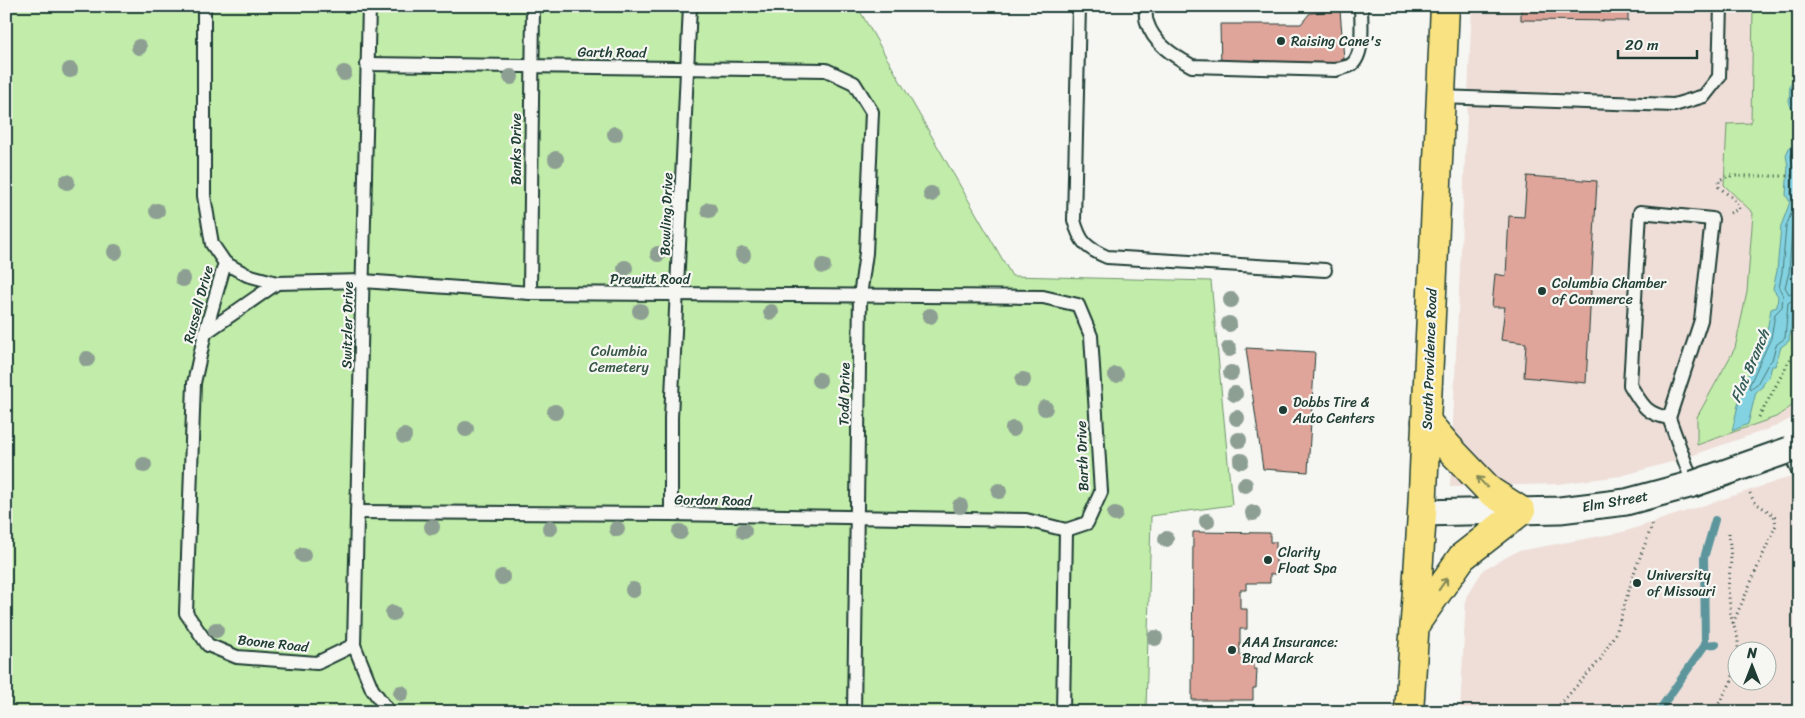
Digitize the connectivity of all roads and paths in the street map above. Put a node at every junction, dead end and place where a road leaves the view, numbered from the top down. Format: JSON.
{"nodes":[{"id":1,"x":204,"y":6,"type":"edge"},
{"id":2,"x":369,"y":6,"type":"edge"},
{"id":3,"x":533,"y":6,"type":"edge"},
{"id":4,"x":690,"y":6,"type":"edge"},
{"id":5,"x":1079,"y":6,"type":"edge"},
{"id":6,"x":1146,"y":6,"type":"edge"},
{"id":7,"x":1361,"y":6,"type":"edge"},
{"id":8,"x":1445,"y":6,"type":"edge"},
{"id":9,"x":1721,"y":6,"type":"edge"},
{"id":10,"x":367,"y":64,"type":"junction"},
{"id":11,"x":532,"y":66,"type":"junction"},
{"id":12,"x":687,"y":68,"type":"junction"},
{"id":13,"x":854,"y":82,"type":"joint"},
{"id":14,"x":1440,"y":97,"type":"junction"},
{"id":15,"x":1799,"y":176,"type":"edge"},
{"id":16,"x":1712,"y":218,"type":"junction"},
{"id":17,"x":225,"y":262,"type":"junction"},
{"id":18,"x":1325,"y":270,"type":"dead end"},
{"id":19,"x":363,"y":282,"type":"junction"},
{"id":20,"x":277,"y":283,"type":"junction"},
{"id":21,"x":530,"y":293,"type":"junction"},
{"id":22,"x":678,"y":294,"type":"junction"},
{"id":23,"x":860,"y":296,"type":"junction"},
{"id":24,"x":1078,"y":305,"type":"joint"},
{"id":25,"x":205,"y":333,"type":"junction"},
{"id":26,"x":1799,"y":343,"type":"edge"},
{"id":27,"x":1759,"y":416,"type":"dead end"},
{"id":28,"x":1669,"y":418,"type":"junction"},
{"id":29,"x":1426,"y":420,"type":"junction"},
{"id":30,"x":1794,"y":447,"type":"edge"},
{"id":31,"x":1799,"y":474,"type":"edge"},
{"id":32,"x":1693,"y":484,"type":"junction"},
{"id":33,"x":1750,"y":493,"type":"dead end"},
{"id":34,"x":1521,"y":511,"type":"junction"},
{"id":35,"x":357,"y":512,"type":"junction"},
{"id":36,"x":1422,"y":513,"type":"junction"},
{"id":37,"x":671,"y":514,"type":"junction"},
{"id":38,"x":858,"y":517,"type":"junction"},
{"id":39,"x":1653,"y":523,"type":"dead end"},
{"id":40,"x":1066,"y":530,"type":"junction"},
{"id":41,"x":1729,"y":533,"type":"dead end"},
{"id":42,"x":186,"y":613,"type":"joint"},
{"id":43,"x":1733,"y":622,"type":"junction"},
{"id":44,"x":1415,"y":624,"type":"junction"},
{"id":45,"x":1738,"y":640,"type":"edge"},
{"id":46,"x":354,"y":644,"type":"junction"},
{"id":47,"x":1728,"y":687,"type":"edge"},
{"id":48,"x":389,"y":712,"type":"edge"},
{"id":49,"x":854,"y":712,"type":"edge"},
{"id":50,"x":1063,"y":712,"type":"edge"},
{"id":51,"x":1409,"y":712,"type":"edge"},
{"id":52,"x":1553,"y":712,"type":"edge"},
{"id":53,"x":1714,"y":712,"type":"edge"}],
"edges":[{"from":1,"to":17,"type":"lane","name":"Russell Drive"},
{"from":2,"to":10,"type":"lane","name":"Switzler Drive"},
{"from":3,"to":11,"type":"lane","name":"Banks Drive"},
{"from":4,"to":12,"type":"lane","name":"Bowling Drive"},
{"from":5,"to":18,"type":"lane"},
{"from":6,"to":7,"type":"lane"},
{"from":8,"to":14,"type":"main road","name":"South Providence Road"},
{"from":9,"to":14,"type":"lane"},
{"from":10,"to":11,"type":"lane","name":"Garth Road"},
{"from":10,"to":19,"type":"lane","name":"Switzler Drive"},
{"from":11,"to":12,"type":"lane","name":"Garth Road"},
{"from":11,"to":21,"type":"lane","name":"Banks Drive"},
{"from":12,"to":13,"type":"lane","name":"Garth Road"},
{"from":12,"to":22,"type":"lane","name":"Bowling Drive"},
{"from":13,"to":23,"type":"lane","name":"Todd Drive"},
{"from":14,"to":29,"type":"main road","name":"South Providence Road"},
{"from":15,"to":16,"type":"path"},
{"from":16,"to":28,"type":"lane"},
{"from":16,"to":28,"type":"lane"},
{"from":17,"to":20,"type":"lane","name":"Prewitt Road"},
{"from":17,"to":25,"type":"lane","name":"Russell Drive"},
{"from":19,"to":20,"type":"lane","name":"Prewitt Road"},
{"from":19,"to":21,"type":"lane","name":"Prewitt Road"},
{"from":19,"to":35,"type":"lane","name":"Switzler Drive"},
{"from":20,"to":25,"type":"lane"},
{"from":21,"to":22,"type":"lane","name":"Prewitt Road"},
{"from":22,"to":23,"type":"lane","name":"Prewitt Road"},
{"from":22,"to":37,"type":"lane","name":"Bowling Drive"},
{"from":23,"to":24,"type":"lane","name":"Prewitt Road"},
{"from":23,"to":38,"type":"lane","name":"Todd Drive"},
{"from":24,"to":40,"type":"lane","name":"Barth Drive"},
{"from":25,"to":42,"type":"lane","name":"Russell Drive"},
{"from":26,"to":27,"type":"path"},
{"from":28,"to":32,"type":"lane"},
{"from":34,"to":29,"type":"main road","one_way":true},
{"from":29,"to":36,"type":"main road","name":"South Providence Road"},
{"from":30,"to":31,"type":"lane"},
{"from":30,"to":32,"type":"street","name":"Elm Street","bridge":true},
{"from":32,"to":34,"type":"street","name":"Elm Street"},
{"from":33,"to":43,"type":"path"},
{"from":34,"to":36,"type":"street","name":"Elm Street"},
{"from":44,"to":34,"type":"main road","one_way":true},
{"from":35,"to":37,"type":"lane","name":"Gordon Road"},
{"from":35,"to":46,"type":"lane","name":"Switzler Drive"},
{"from":36,"to":44,"type":"main road","name":"South Providence Road"},
{"from":37,"to":38,"type":"lane","name":"Gordon Road"},
{"from":38,"to":40,"type":"lane","name":"Gordon Road"},
{"from":38,"to":49,"type":"lane","name":"Todd Drive"},
{"from":39,"to":52,"type":"path"},
{"from":40,"to":50,"type":"lane"},
{"from":41,"to":43,"type":"path"},
{"from":42,"to":46,"type":"lane","name":"Boone Road"},
{"from":43,"to":45,"type":"path"},
{"from":44,"to":51,"type":"main road","name":"South Providence Road"},
{"from":46,"to":48,"type":"lane"},
{"from":47,"to":53,"type":"path"}]}
